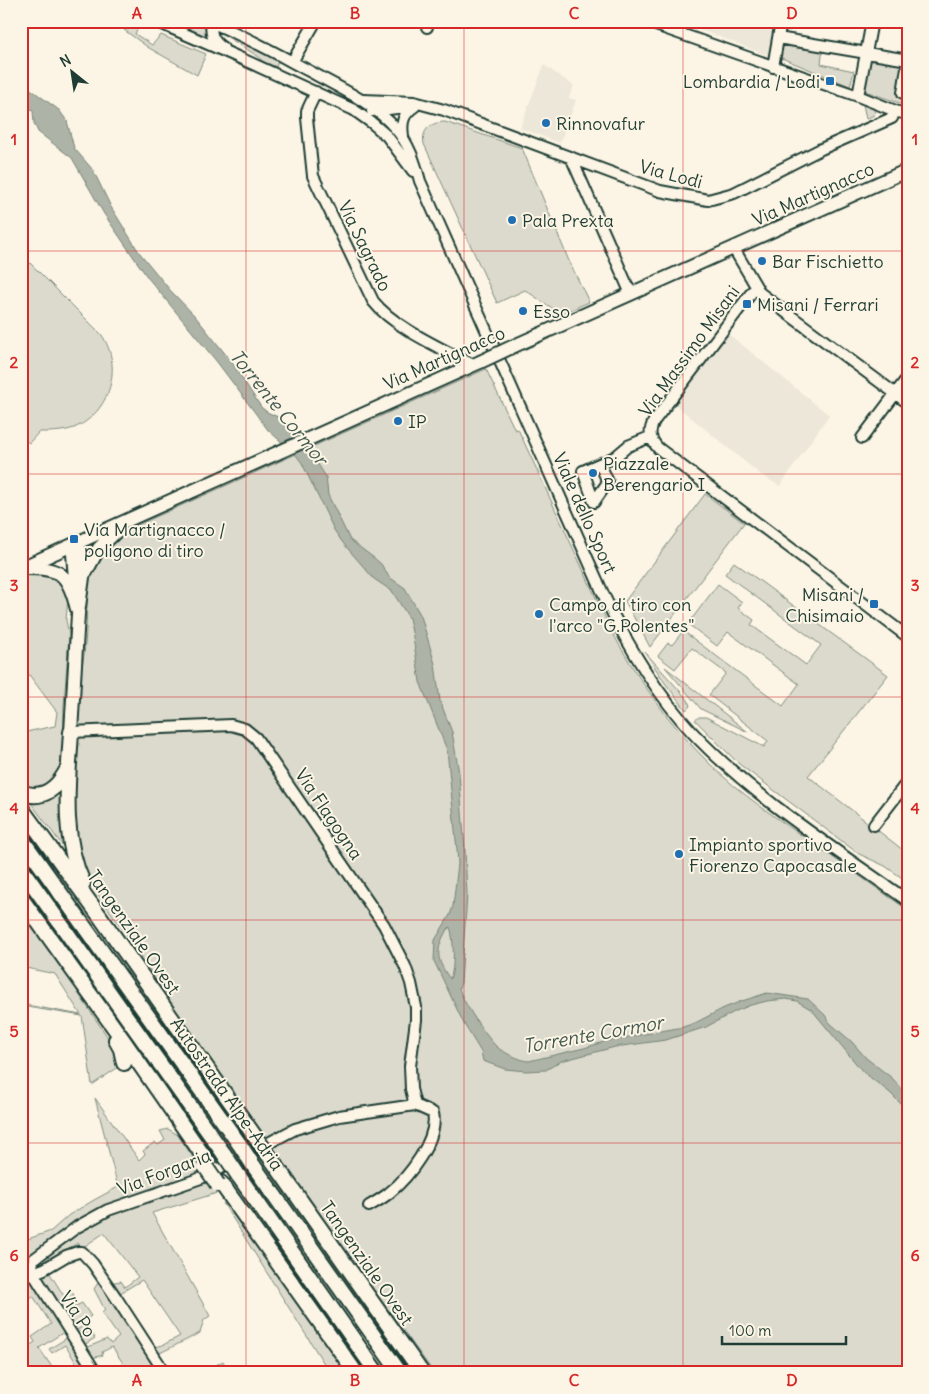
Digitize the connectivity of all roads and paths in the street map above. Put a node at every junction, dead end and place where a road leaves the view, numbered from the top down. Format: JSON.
{"nodes":[{"id":1,"x":155,"y":21,"type":"edge"},
{"id":2,"x":316,"y":21,"type":"edge"},
{"id":3,"x":644,"y":21,"type":"edge"},
{"id":4,"x":781,"y":21,"type":"edge"},
{"id":5,"x":872,"y":21,"type":"edge"},
{"id":6,"x":211,"y":22,"type":"edge"},
{"id":7,"x":778,"y":38,"type":"junction"},
{"id":8,"x":867,"y":52,"type":"junction"},
{"id":9,"x":231,"y":54,"type":"junction"},
{"id":10,"x":908,"y":60,"type":"edge"},
{"id":11,"x":291,"y":62,"type":"junction"},
{"id":12,"x":773,"y":67,"type":"junction"},
{"id":13,"x":284,"y":78,"type":"junction"},
{"id":14,"x":316,"y":92,"type":"junction"},
{"id":15,"x":908,"y":94,"type":"edge"},
{"id":16,"x":858,"y":96,"type":"junction"},
{"id":17,"x":360,"y":99,"type":"junction"},
{"id":18,"x":415,"y":106,"type":"junction"},
{"id":19,"x":428,"y":106,"type":"junction"},
{"id":20,"x":354,"y":110,"type":"junction"},
{"id":21,"x":375,"y":110,"type":"junction"},
{"id":22,"x":900,"y":112,"type":"edge"},
{"id":23,"x":908,"y":120,"type":"edge"},
{"id":24,"x":403,"y":137,"type":"junction"},
{"id":25,"x":571,"y":157,"type":"junction"},
{"id":26,"x":908,"y":170,"type":"edge"},
{"id":27,"x":420,"y":181,"type":"junction"},
{"id":28,"x":734,"y":248,"type":"junction"},
{"id":29,"x":755,"y":288,"type":"junction"},
{"id":30,"x":631,"y":294,"type":"junction"},
{"id":31,"x":476,"y":363,"type":"junction"},
{"id":32,"x":908,"y":377,"type":"edge"},
{"id":33,"x":895,"y":394,"type":"junction"},
{"id":34,"x":908,"y":403,"type":"edge"},
{"id":35,"x":650,"y":438,"type":"junction"},
{"id":36,"x":862,"y":438,"type":"dead end"},
{"id":37,"x":600,"y":464,"type":"dead end"},
{"id":38,"x":131,"y":519,"type":"junction"},
{"id":39,"x":76,"y":544,"type":"junction"},
{"id":40,"x":21,"y":568,"type":"edge"},
{"id":41,"x":85,"y":575,"type":"junction"},
{"id":42,"x":78,"y":614,"type":"junction"},
{"id":43,"x":908,"y":637,"type":"edge"},
{"id":44,"x":71,"y":732,"type":"junction"},
{"id":45,"x":69,"y":765,"type":"junction"},
{"id":46,"x":908,"y":781,"type":"edge"},
{"id":47,"x":21,"y":792,"type":"edge"},
{"id":48,"x":21,"y":808,"type":"edge"},
{"id":49,"x":874,"y":825,"type":"dead end"},
{"id":50,"x":21,"y":838,"type":"edge"},
{"id":51,"x":21,"y":868,"type":"edge"},
{"id":52,"x":21,"y":898,"type":"edge"},
{"id":53,"x":908,"y":901,"type":"edge"},
{"id":54,"x":99,"y":915,"type":"junction"},
{"id":55,"x":82,"y":982,"type":"junction"},
{"id":56,"x":124,"y":1063,"type":"dead end"},
{"id":57,"x":415,"y":1105,"type":"junction"},
{"id":58,"x":180,"y":1133,"type":"dead end"},
{"id":59,"x":207,"y":1165,"type":"junction"},
{"id":60,"x":369,"y":1206,"type":"dead end"},
{"id":61,"x":28,"y":1275,"type":"edge"},
{"id":62,"x":96,"y":1373,"type":"edge"},
{"id":63,"x":165,"y":1373,"type":"edge"},
{"id":64,"x":356,"y":1373,"type":"edge"},
{"id":65,"x":378,"y":1373,"type":"edge"},
{"id":66,"x":400,"y":1373,"type":"edge"},
{"id":67,"x":422,"y":1373,"type":"edge"}],
"edges":[{"from":1,"to":9,"type":"street","name":"Viale dello Sport"},
{"from":2,"to":11,"type":"street"},
{"from":3,"to":12,"type":"street"},
{"from":4,"to":7,"type":"street"},
{"from":5,"to":8,"type":"street"},
{"from":6,"to":9,"type":"street"},
{"from":6,"to":11,"type":"street","name":"Viale dello Sport"},
{"from":7,"to":8,"type":"street"},
{"from":7,"to":12,"type":"street"},
{"from":8,"to":10,"type":"street"},
{"from":8,"to":16,"type":"street"},
{"from":9,"to":13,"type":"street","name":"Viale dello Sport"},
{"from":10,"to":15,"type":"street"},
{"from":11,"to":13,"type":"street"},
{"from":11,"to":17,"type":"street","name":"Viale dello Sport"},
{"from":12,"to":16,"type":"street"},
{"from":13,"to":14,"type":"street","name":"Viale dello Sport"},
{"from":14,"to":20,"type":"street","name":"Viale dello Sport"},
{"from":14,"to":31,"type":"street","name":"Via Sagrado"},
{"from":16,"to":22,"type":"street"},
{"from":17,"to":19,"type":"street","name":"Via Lodi"},
{"from":17,"to":21,"type":"street","name":"Viale dello Sport"},
{"from":18,"to":19,"type":"street","name":"Via Lodi"},
{"from":18,"to":21,"type":"street","name":"Via Lodi"},
{"from":18,"to":24,"type":"street"},
{"from":19,"to":25,"type":"street","name":"Via Lodi"},
{"from":20,"to":21,"type":"street","name":"Via Lodi"},
{"from":20,"to":27,"type":"street","name":"Viale dello Sport"},
{"from":21,"to":24,"type":"street","name":"Viale dello Sport"},
{"from":22,"to":23,"type":"street"},
{"from":22,"to":25,"type":"street","name":"Via Lodi"},
{"from":24,"to":27,"type":"street","name":"Viale dello Sport"},
{"from":25,"to":30,"type":"street"},
{"from":26,"to":28,"type":"main road","name":"Via Martignacco"},
{"from":27,"to":53,"type":"street","name":"Viale dello Sport"},
{"from":28,"to":29,"type":"street"},
{"from":28,"to":30,"type":"main road","name":"Via Martignacco"},
{"from":29,"to":33,"type":"street"},
{"from":29,"to":35,"type":"street","name":"Via Massimo Misani"},
{"from":30,"to":31,"type":"main road","name":"Via Martignacco","bridge":true},
{"from":31,"to":38,"type":"main road","name":"Via Martignacco"},
{"from":32,"to":33,"type":"street"},
{"from":33,"to":34,"type":"street"},
{"from":33,"to":36,"type":"street"},
{"from":35,"to":37,"type":"street"},
{"from":35,"to":43,"type":"street","name":"Via Massimo Misani"},
{"from":38,"to":39,"type":"main road","name":"Via Martignacco"},
{"from":38,"to":41,"type":"main road","name":"Via Martignacco"},
{"from":39,"to":40,"type":"main road","name":"Via Martignacco"},
{"from":39,"to":41,"type":"main road","name":"Via Martignacco"},
{"from":39,"to":42,"type":"main road","name":"Via Martignacco"},
{"from":40,"to":42,"type":"main road","name":"Via Martignacco"},
{"from":41,"to":42,"type":"main road","name":"Via Martignacco"},
{"from":42,"to":44,"type":"main road","name":"Via Martignacco"},
{"from":44,"to":45,"type":"highway"},
{"from":44,"to":57,"type":"street","name":"Via Flagogna"},
{"from":45,"to":47,"type":"highway"},
{"from":45,"to":54,"type":"highway"},
{"from":46,"to":49,"type":"street"},
{"from":48,"to":54,"type":"highway","name":"Tangenziale Ovest"},
{"from":50,"to":66,"type":"highway","name":"Autostrada Alpe-Adria","bridge":true},
{"from":51,"to":65,"type":"highway","name":"Autostrada Alpe-Adria","bridge":true},
{"from":52,"to":55,"type":"highway"},
{"from":54,"to":67,"type":"highway","name":"Tangenziale Ovest","bridge":true},
{"from":55,"to":56,"type":"highway"},
{"from":55,"to":59,"type":"highway"},
{"from":57,"to":60,"type":"street"},
{"from":57,"to":61,"type":"street","name":"Via Forgaria"},
{"from":58,"to":59,"type":"highway"},
{"from":59,"to":64,"type":"highway"},
{"from":61,"to":62,"type":"street","name":"Via Po"},
{"from":61,"to":63,"type":"street"}]}
